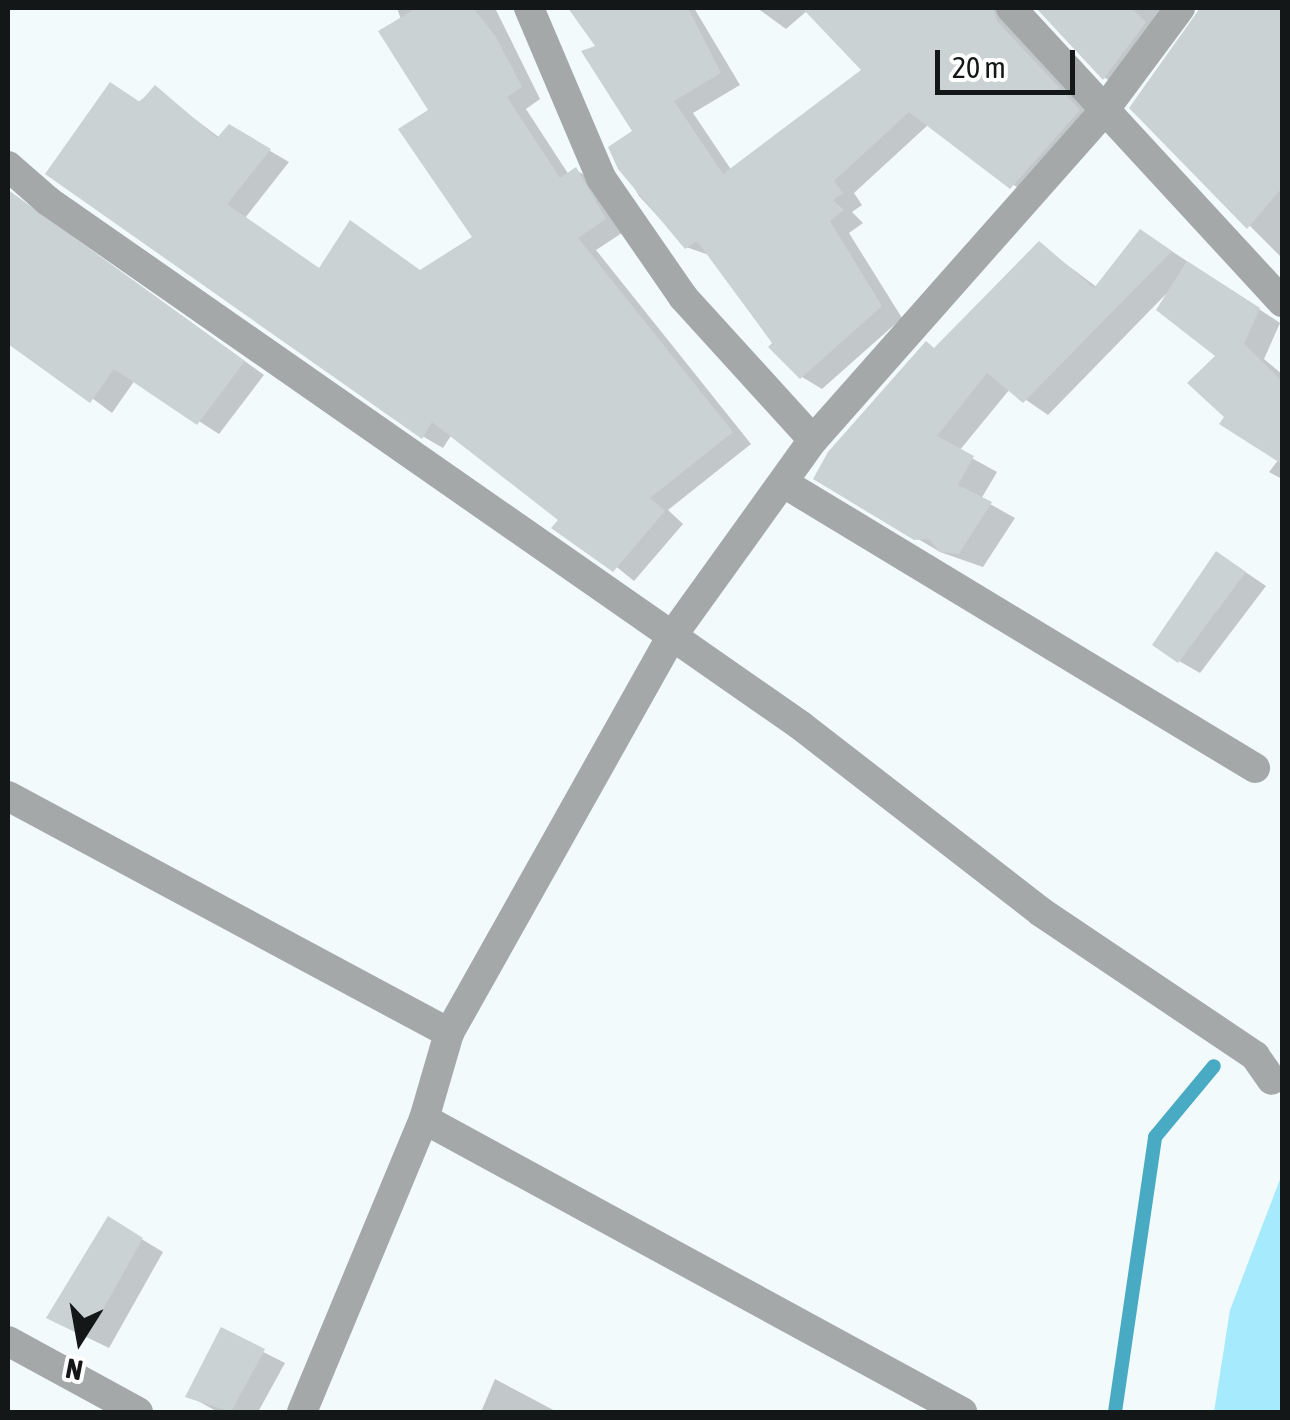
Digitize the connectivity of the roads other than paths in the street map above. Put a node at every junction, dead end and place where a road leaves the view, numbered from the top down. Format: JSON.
{"nodes":[{"id":1,"x":529,"y":8,"type":"edge"},
{"id":2,"x":1010,"y":8,"type":"edge"},
{"id":3,"x":1180,"y":8,"type":"edge"},
{"id":4,"x":1102,"y":113,"type":"junction"},
{"id":5,"x":8,"y":166,"type":"edge"},
{"id":6,"x":1282,"y":302,"type":"edge"},
{"id":7,"x":813,"y":440,"type":"junction"},
{"id":8,"x":787,"y":484,"type":"junction"},
{"id":9,"x":672,"y":636,"type":"junction"},
{"id":10,"x":1255,"y":768,"type":"dead end"},
{"id":11,"x":8,"y":796,"type":"edge"},
{"id":12,"x":448,"y":1032,"type":"junction"},
{"id":13,"x":1272,"y":1080,"type":"dead end"},
{"id":14,"x":424,"y":1119,"type":"junction"},
{"id":15,"x":8,"y":1341,"type":"edge"},
{"id":16,"x":138,"y":1412,"type":"edge"},
{"id":17,"x":302,"y":1412,"type":"edge"},
{"id":18,"x":962,"y":1412,"type":"edge"}],
"edges":[{"from":1,"to":7,"type":"street"},
{"from":2,"to":4,"type":"street"},
{"from":3,"to":4,"type":"street"},
{"from":4,"to":6,"type":"street"},
{"from":4,"to":7,"type":"street"},
{"from":5,"to":9,"type":"street"},
{"from":7,"to":8,"type":"street"},
{"from":8,"to":9,"type":"street"},
{"from":8,"to":10,"type":"street"},
{"from":9,"to":12,"type":"street"},
{"from":9,"to":13,"type":"street"},
{"from":11,"to":12,"type":"street"},
{"from":12,"to":14,"type":"street"},
{"from":14,"to":17,"type":"street"},
{"from":14,"to":18,"type":"street"},
{"from":15,"to":16,"type":"street"}]}
